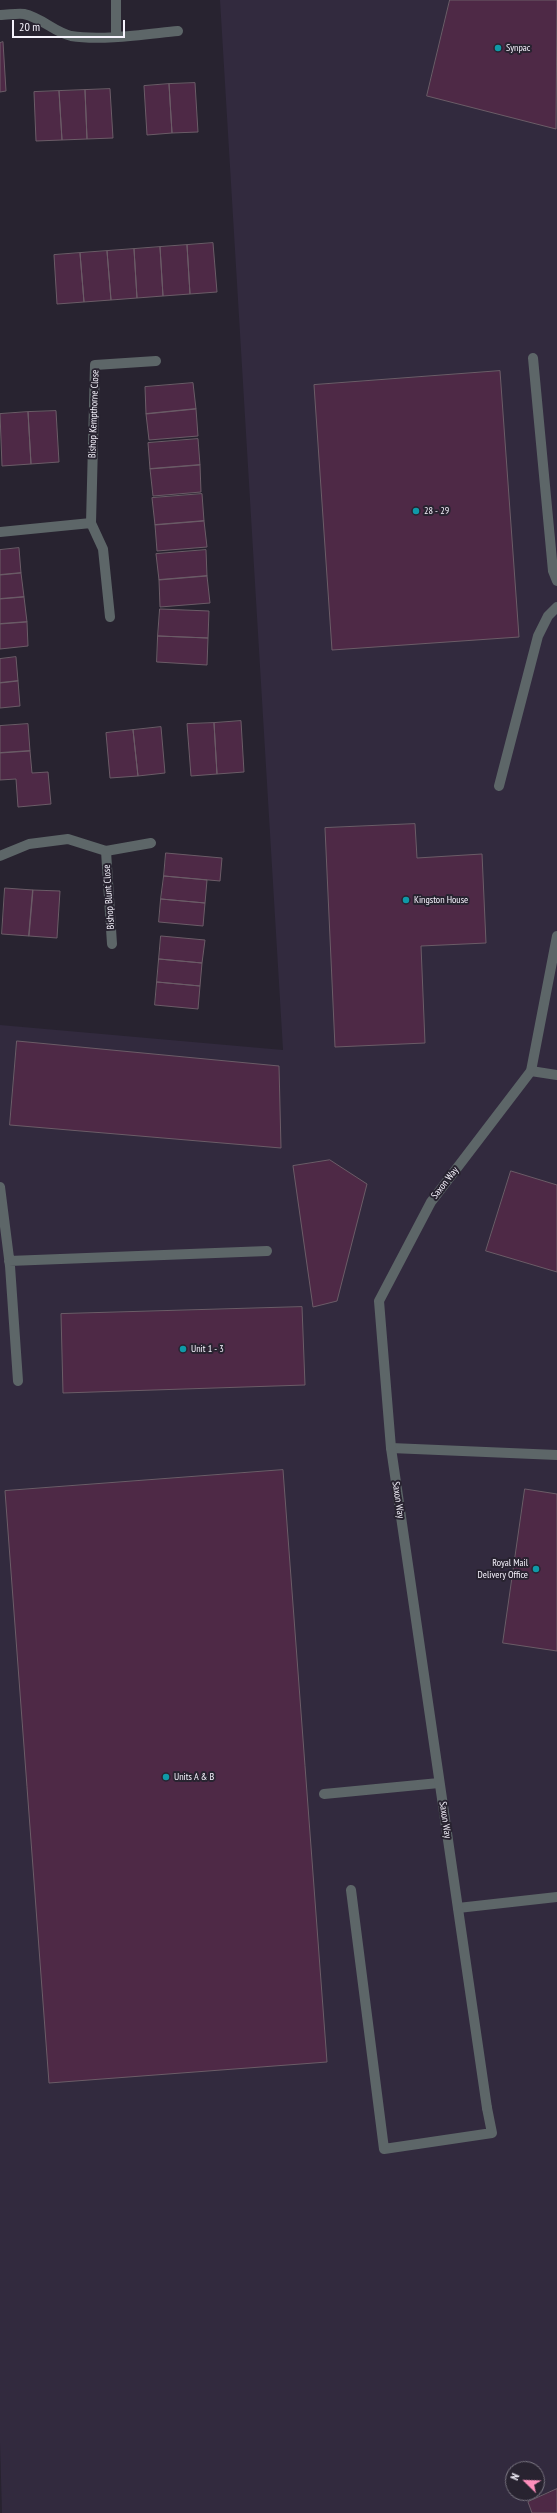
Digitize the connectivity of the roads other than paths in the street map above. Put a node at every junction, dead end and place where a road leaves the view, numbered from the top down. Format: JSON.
{"nodes":[{"id":1,"x":116,"y":0,"type":"edge"},
{"id":2,"x":0,"y":15,"type":"edge"},
{"id":3,"x":178,"y":31,"type":"dead end"},
{"id":4,"x":116,"y":36,"type":"junction"},
{"id":5,"x":533,"y":358,"type":"dead end"},
{"id":6,"x":156,"y":361,"type":"dead end"},
{"id":7,"x":91,"y":523,"type":"junction"},
{"id":8,"x":0,"y":532,"type":"edge"},
{"id":9,"x":557,"y":581,"type":"edge"},
{"id":10,"x":557,"y":607,"type":"edge"},
{"id":11,"x":110,"y":617,"type":"dead end"},
{"id":12,"x":499,"y":786,"type":"dead end"},
{"id":13,"x":151,"y":843,"type":"dead end"},
{"id":14,"x":106,"y":851,"type":"junction"},
{"id":15,"x":0,"y":856,"type":"edge"},
{"id":16,"x":557,"y":936,"type":"edge"},
{"id":17,"x":112,"y":944,"type":"dead end"},
{"id":18,"x":531,"y":1071,"type":"junction"},
{"id":19,"x":557,"y":1075,"type":"edge"},
{"id":20,"x":0,"y":1187,"type":"edge"},
{"id":21,"x":267,"y":1251,"type":"dead end"},
{"id":22,"x":9,"y":1261,"type":"junction"},
{"id":23,"x":18,"y":1381,"type":"dead end"},
{"id":24,"x":391,"y":1448,"type":"junction"},
{"id":25,"x":557,"y":1455,"type":"edge"},
{"id":26,"x":439,"y":1783,"type":"junction"},
{"id":27,"x":324,"y":1794,"type":"dead end"},
{"id":28,"x":351,"y":1890,"type":"dead end"},
{"id":29,"x":557,"y":1897,"type":"edge"},
{"id":30,"x":458,"y":1908,"type":"junction"}],
"edges":[{"from":1,"to":4,"type":"street"},
{"from":2,"to":4,"type":"street"},
{"from":3,"to":4,"type":"street"},
{"from":5,"to":9,"type":"street"},
{"from":6,"to":7,"type":"street","name":"Bishop Kempthorne Close"},
{"from":7,"to":8,"type":"street"},
{"from":7,"to":11,"type":"street","name":"Bishop Kempthorne Close"},
{"from":10,"to":12,"type":"street"},
{"from":13,"to":14,"type":"street","name":"Bishop Blunt Close"},
{"from":14,"to":15,"type":"street","name":"Bishop Blunt Close"},
{"from":14,"to":17,"type":"street","name":"Bishop Blunt Close"},
{"from":16,"to":18,"type":"street","name":"Saxon Way"},
{"from":18,"to":19,"type":"street"},
{"from":18,"to":24,"type":"street","name":"Saxon Way"},
{"from":20,"to":22,"type":"street"},
{"from":21,"to":22,"type":"street"},
{"from":22,"to":23,"type":"street"},
{"from":24,"to":25,"type":"street"},
{"from":24,"to":26,"type":"street","name":"Saxon Way"},
{"from":26,"to":27,"type":"street"},
{"from":26,"to":30,"type":"street","name":"Saxon Way"},
{"from":28,"to":30,"type":"street","name":"Saxon Way"},
{"from":29,"to":30,"type":"street"}]}
